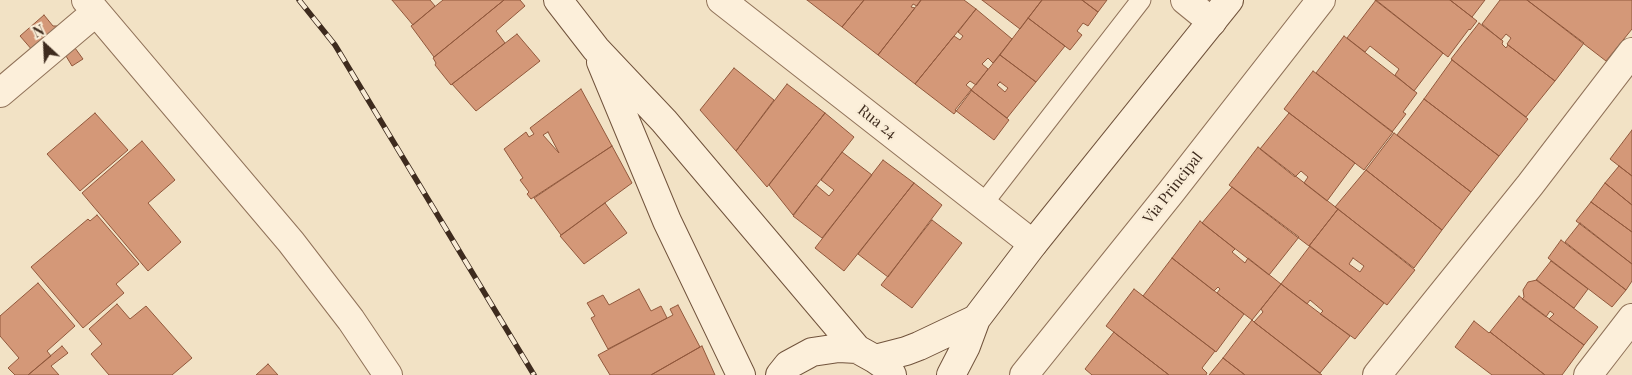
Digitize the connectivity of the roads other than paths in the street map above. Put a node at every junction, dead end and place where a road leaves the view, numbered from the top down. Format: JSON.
{"nodes":[{"id":1,"x":558,"y":0,"type":"edge"},
{"id":2,"x":721,"y":0,"type":"edge"},
{"id":3,"x":1141,"y":0,"type":"edge"},
{"id":4,"x":1185,"y":0,"type":"edge"},
{"id":5,"x":1229,"y":0,"type":"edge"},
{"id":6,"x":1320,"y":0,"type":"edge"},
{"id":7,"x":91,"y":6,"type":"edge"},
{"id":8,"x":1212,"y":22,"type":"junction"},
{"id":9,"x":596,"y":49,"type":"junction"},
{"id":10,"x":1632,"y":52,"type":"edge"},
{"id":11,"x":0,"y":93,"type":"edge"},
{"id":12,"x":982,"y":205,"type":"junction"},
{"id":13,"x":1033,"y":244,"type":"junction"},
{"id":14,"x":1632,"y":318,"type":"edge"},
{"id":15,"x":976,"y":319,"type":"junction"},
{"id":16,"x":1624,"y":343,"type":"edge"},
{"id":17,"x":875,"y":361,"type":"edge"},
{"id":18,"x":1389,"y":371,"type":"edge"},
{"id":19,"x":388,"y":375,"type":"edge"},
{"id":20,"x":740,"y":375,"type":"edge"},
{"id":21,"x":780,"y":375,"type":"edge"},
{"id":22,"x":951,"y":375,"type":"edge"},
{"id":23,"x":1024,"y":375,"type":"edge"},
{"id":24,"x":1588,"y":375,"type":"edge"}],
"edges":[{"from":1,"to":9,"type":"street"},
{"from":2,"to":12,"type":"street","name":"Rua 24"},
{"from":3,"to":12,"type":"lane"},
{"from":4,"to":8,"type":"street"},
{"from":5,"to":8,"type":"street"},
{"from":6,"to":23,"type":"street","name":"Via Principal"},
{"from":7,"to":11,"type":"street"},
{"from":7,"to":19,"type":"street"},
{"from":8,"to":13,"type":"street"},
{"from":9,"to":17,"type":"street"},
{"from":9,"to":20,"type":"street"},
{"from":10,"to":18,"type":"street"},
{"from":12,"to":13,"type":"street","name":"Rua 24"},
{"from":13,"to":15,"type":"street"},
{"from":14,"to":16,"type":"street"},
{"from":15,"to":17,"type":"street"},
{"from":15,"to":22,"type":"street"},
{"from":16,"to":24,"type":"street"},
{"from":17,"to":21,"type":"street"}]}
